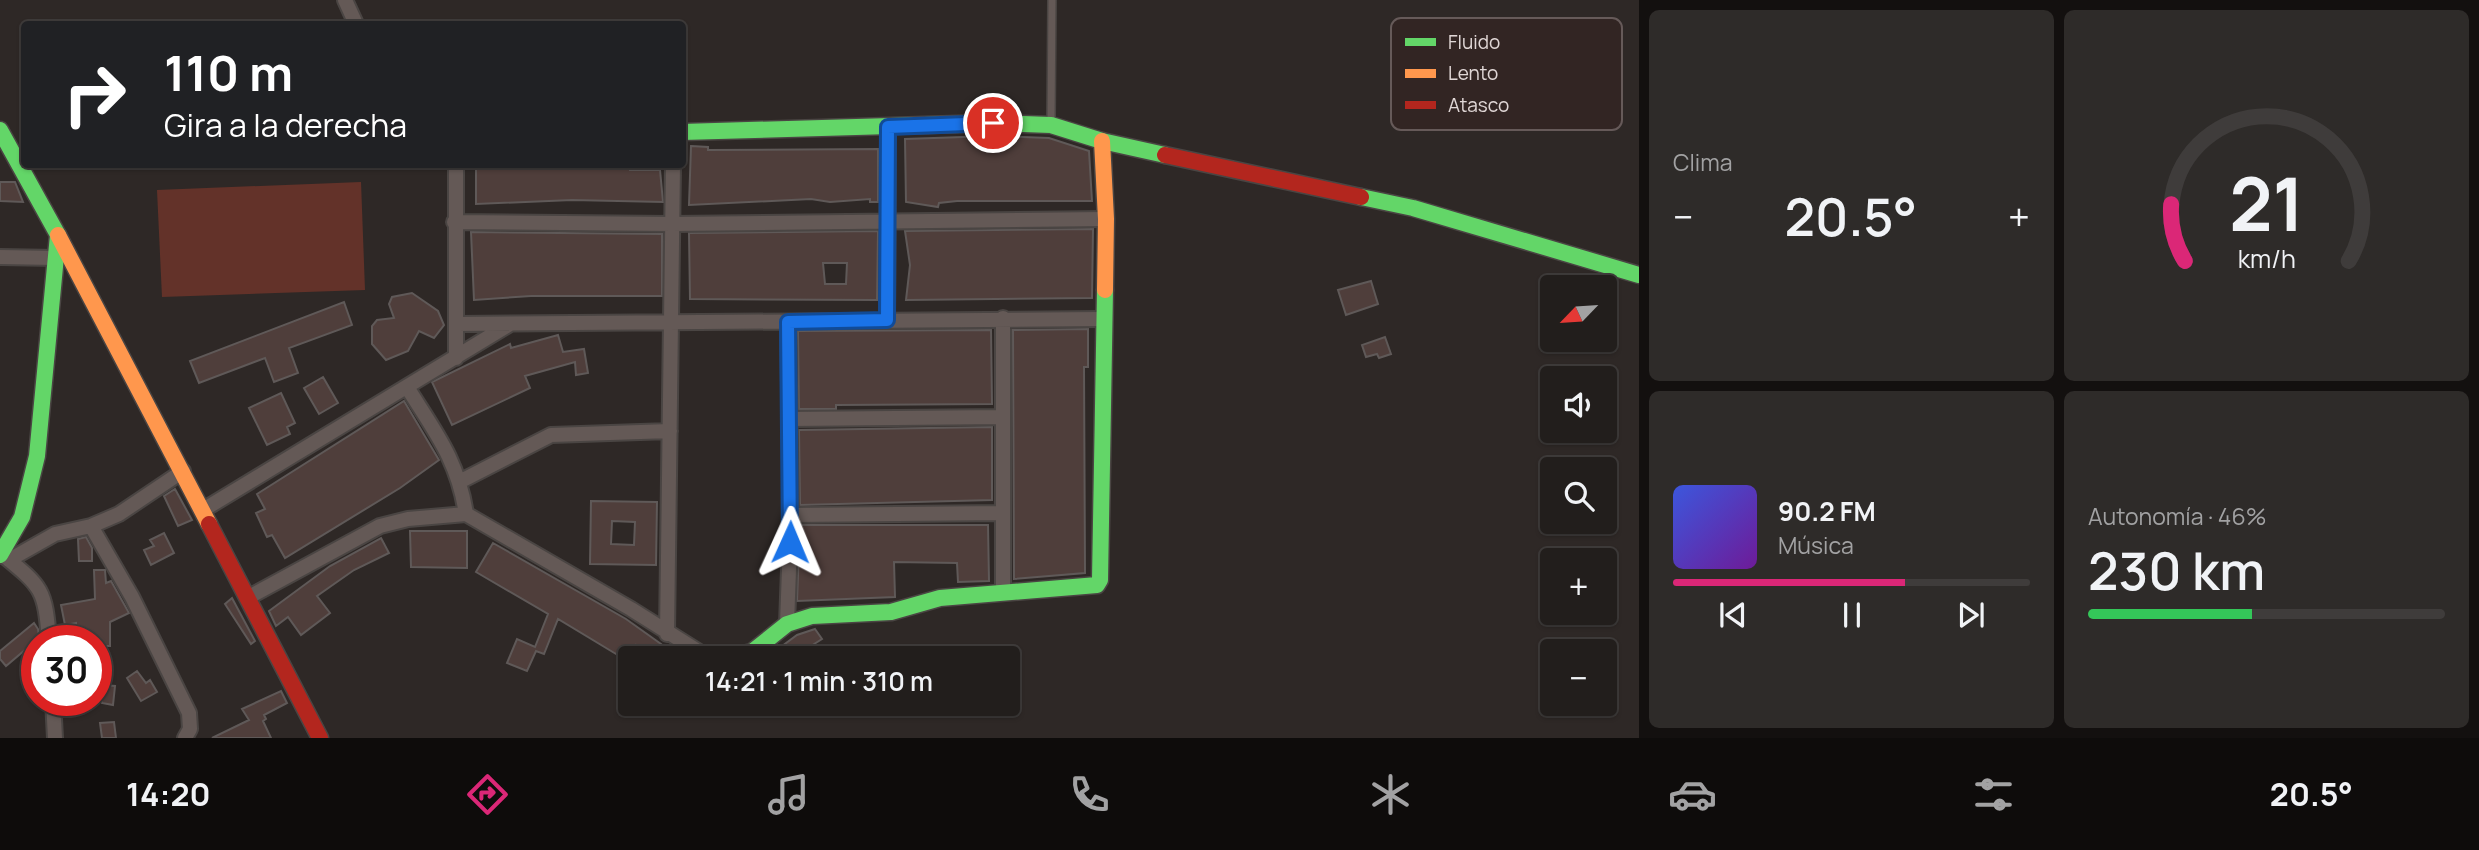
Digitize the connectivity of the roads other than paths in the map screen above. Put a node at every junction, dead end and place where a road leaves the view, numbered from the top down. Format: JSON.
{"nodes":[{"id":1,"x":345,"y":0,"type":"edge"},
{"id":2,"x":1052,"y":0,"type":"edge"},
{"id":3,"x":354,"y":21,"type":"edge"},
{"id":4,"x":1051,"y":125,"type":"junction"},
{"id":5,"x":888,"y":127,"type":"junction"},
{"id":6,"x":0,"y":130,"type":"edge"},
{"id":7,"x":686,"y":132,"type":"edge"},
{"id":8,"x":1102,"y":141,"type":"junction"},
{"id":9,"x":13,"y":149,"type":"edge"},
{"id":10,"x":23,"y":168,"type":"edge"},
{"id":11,"x":456,"y":168,"type":"edge"},
{"id":12,"x":673,"y":168,"type":"edge"},
{"id":13,"x":1106,"y":219,"type":"junction"},
{"id":14,"x":886,"y":221,"type":"junction"},
{"id":15,"x":454,"y":222,"type":"junction"},
{"id":16,"x":672,"y":224,"type":"junction"},
{"id":17,"x":58,"y":235,"type":"junction"},
{"id":18,"x":0,"y":257,"type":"edge"},
{"id":19,"x":56,"y":258,"type":"junction"},
{"id":20,"x":1639,"y":275,"type":"edge"},
{"id":21,"x":1003,"y":317,"type":"junction"},
{"id":22,"x":1102,"y":319,"type":"junction"},
{"id":23,"x":887,"y":320,"type":"junction"},
{"id":24,"x":788,"y":322,"type":"junction"},
{"id":25,"x":512,"y":323,"type":"junction"},
{"id":26,"x":670,"y":323,"type":"junction"},
{"id":27,"x":457,"y":324,"type":"junction"},
{"id":28,"x":456,"y":358,"type":"junction"},
{"id":29,"x":408,"y":387,"type":"junction"},
{"id":30,"x":1002,"y":417,"type":"junction"},
{"id":31,"x":789,"y":419,"type":"junction"},
{"id":32,"x":670,"y":431,"type":"junction"},
{"id":33,"x":183,"y":471,"type":"junction"},
{"id":34,"x":461,"y":481,"type":"junction"},
{"id":35,"x":203,"y":510,"type":"junction"},
{"id":36,"x":1003,"y":513,"type":"junction"},
{"id":37,"x":466,"y":514,"type":"junction"},
{"id":38,"x":791,"y":515,"type":"junction"},
{"id":39,"x":90,"y":526,"type":"junction"},
{"id":40,"x":3,"y":556,"type":"edge"},
{"id":41,"x":1003,"y":593,"type":"junction"},
{"id":42,"x":249,"y":597,"type":"junction"},
{"id":43,"x":787,"y":624,"type":"junction"},
{"id":44,"x":48,"y":625,"type":"edge"},
{"id":45,"x":667,"y":634,"type":"junction"},
{"id":46,"x":688,"y":646,"type":"edge"},
{"id":47,"x":760,"y":646,"type":"edge"},
{"id":48,"x":54,"y":716,"type":"edge"},
{"id":49,"x":55,"y":738,"type":"edge"},
{"id":50,"x":185,"y":738,"type":"edge"},
{"id":51,"x":320,"y":738,"type":"edge"}],
"edges":[{"from":1,"to":3,"type":"street"},
{"from":2,"to":4,"type":"lane"},
{"from":4,"to":5,"type":"street"},
{"from":4,"to":8,"type":"street"},
{"from":5,"to":7,"type":"street"},
{"from":5,"to":14,"type":"street"},
{"from":6,"to":9,"type":"street"},
{"from":8,"to":13,"type":"street"},
{"from":8,"to":20,"type":"street"},
{"from":10,"to":17,"type":"street"},
{"from":11,"to":15,"type":"street"},
{"from":12,"to":16,"type":"street"},
{"from":13,"to":14,"type":"street"},
{"from":13,"to":22,"type":"street"},
{"from":14,"to":16,"type":"street"},
{"from":14,"to":23,"type":"street"},
{"from":15,"to":16,"type":"street"},
{"from":15,"to":27,"type":"street"},
{"from":16,"to":26,"type":"street"},
{"from":17,"to":19,"type":"street"},
{"from":17,"to":33,"type":"street"},
{"from":18,"to":19,"type":"street"},
{"from":19,"to":40,"type":"street"},
{"from":21,"to":22,"type":"street"},
{"from":21,"to":23,"type":"street"},
{"from":21,"to":30,"type":"street"},
{"from":22,"to":41,"type":"street"},
{"from":23,"to":24,"type":"street"},
{"from":24,"to":26,"type":"street"},
{"from":24,"to":31,"type":"street"},
{"from":25,"to":26,"type":"street"},
{"from":25,"to":27,"type":"street"},
{"from":25,"to":28,"type":"street"},
{"from":26,"to":32,"type":"street"},
{"from":27,"to":28,"type":"street"},
{"from":28,"to":29,"type":"street"},
{"from":29,"to":34,"type":"street"},
{"from":29,"to":35,"type":"street"},
{"from":30,"to":31,"type":"street"},
{"from":30,"to":36,"type":"street"},
{"from":31,"to":38,"type":"street"},
{"from":32,"to":34,"type":"street"},
{"from":32,"to":45,"type":"street"},
{"from":33,"to":35,"type":"street"},
{"from":33,"to":39,"type":"street"},
{"from":34,"to":37,"type":"street"},
{"from":35,"to":42,"type":"street"},
{"from":36,"to":38,"type":"street"},
{"from":36,"to":41,"type":"street"},
{"from":37,"to":42,"type":"street"},
{"from":37,"to":45,"type":"street"},
{"from":38,"to":43,"type":"street"},
{"from":39,"to":40,"type":"street"},
{"from":39,"to":50,"type":"street"},
{"from":40,"to":44,"type":"street"},
{"from":41,"to":43,"type":"street"},
{"from":42,"to":51,"type":"street"},
{"from":43,"to":47,"type":"street"},
{"from":45,"to":46,"type":"street"},
{"from":48,"to":49,"type":"street"}]}
